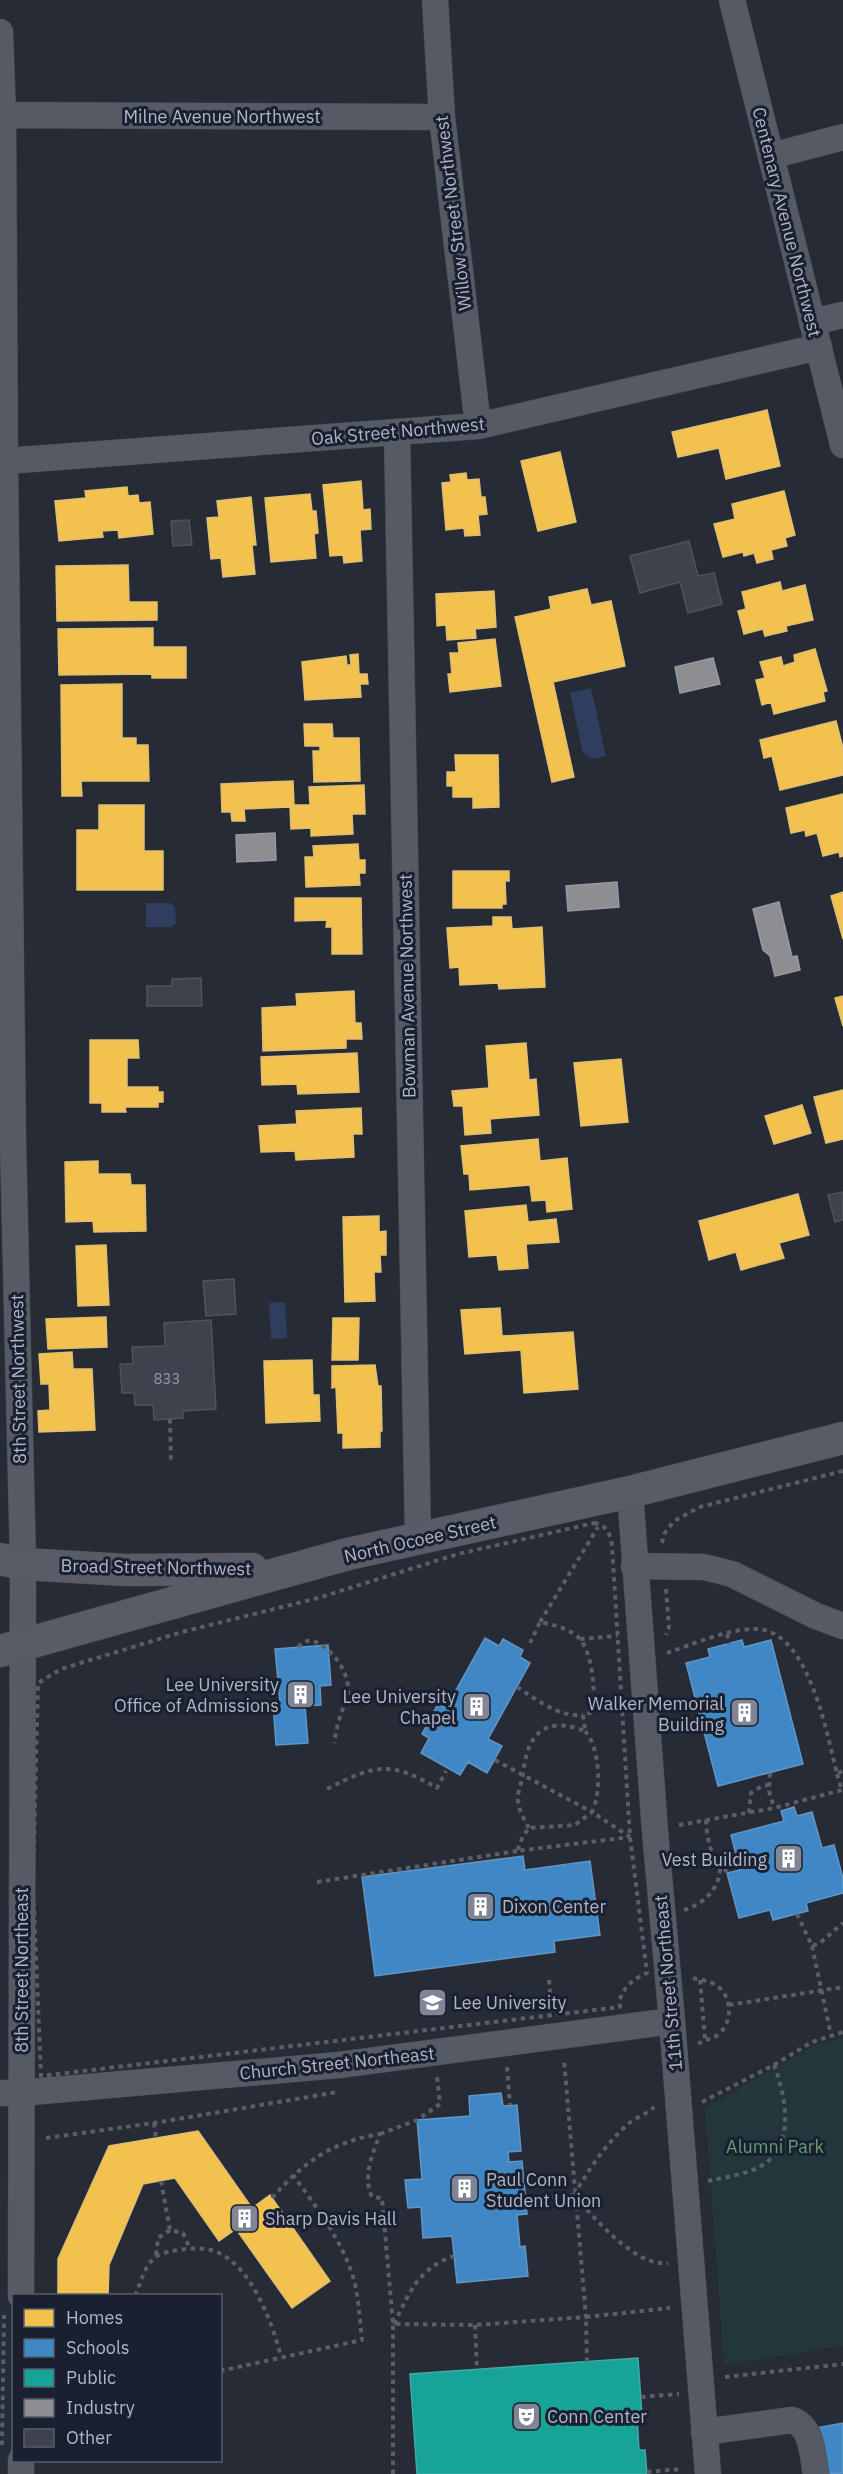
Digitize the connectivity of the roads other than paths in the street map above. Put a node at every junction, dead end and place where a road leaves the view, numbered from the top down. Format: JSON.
{"nodes":[{"id":1,"x":435,"y":0,"type":"edge"},
{"id":2,"x":732,"y":0,"type":"edge"},
{"id":3,"x":0,"y":32,"type":"edge"},
{"id":4,"x":2,"y":115,"type":"edge"},
{"id":5,"x":441,"y":117,"type":"junction"},
{"id":6,"x":843,"y":137,"type":"edge"},
{"id":7,"x":771,"y":156,"type":"junction"},
{"id":8,"x":843,"y":315,"type":"edge"},
{"id":9,"x":812,"y":322,"type":"junction"},
{"id":10,"x":819,"y":347,"type":"junction"},
{"id":11,"x":478,"y":426,"type":"junction"},
{"id":12,"x":398,"y":433,"type":"junction"},
{"id":13,"x":843,"y":445,"type":"edge"},
{"id":14,"x":4,"y":461,"type":"junction"},
{"id":15,"x":3,"y":590,"type":"edge"},
{"id":16,"x":5,"y":867,"type":"edge"},
{"id":17,"x":7,"y":1141,"type":"edge"},
{"id":18,"x":843,"y":1438,"type":"edge"},
{"id":19,"x":630,"y":1492,"type":"junction"},
{"id":20,"x":418,"y":1539,"type":"junction"},
{"id":21,"x":348,"y":1554,"type":"junction"},
{"id":22,"x":12,"y":1561,"type":"edge"},
{"id":23,"x":634,"y":1566,"type":"junction"},
{"id":24,"x":843,"y":1626,"type":"edge"},
{"id":25,"x":12,"y":1648,"type":"edge"},
{"id":26,"x":672,"y":2021,"type":"junction"},
{"id":27,"x":10,"y":2093,"type":"edge"},
{"id":28,"x":21,"y":2294,"type":"edge"},
{"id":29,"x":704,"y":2432,"type":"junction"},
{"id":30,"x":697,"y":2471,"type":"edge"},
{"id":31,"x":816,"y":2474,"type":"edge"}],
"edges":[{"from":1,"to":5,"type":"street","name":"Willow Street Northwest"},
{"from":2,"to":7,"type":"street","name":"Centenary Avenue Northwest"},
{"from":3,"to":4,"type":"street","name":"8th Street Northwest"},
{"from":4,"to":5,"type":"street","name":"Milne Avenue Northwest"},
{"from":4,"to":14,"type":"street","name":"8th Street Northwest"},
{"from":5,"to":11,"type":"street","name":"Willow Street Northwest"},
{"from":6,"to":7,"type":"street"},
{"from":7,"to":9,"type":"street","name":"Centenary Avenue Northwest"},
{"from":8,"to":9,"type":"street"},
{"from":9,"to":10,"type":"street","name":"Centenary Avenue Northwest"},
{"from":10,"to":11,"type":"street","name":"Oak Street Northwest"},
{"from":10,"to":13,"type":"street","name":"Centenary Avenue Northwest"},
{"from":11,"to":12,"type":"street","name":"Oak Street Northwest"},
{"from":12,"to":14,"type":"street","name":"Oak Street Northwest"},
{"from":12,"to":20,"type":"street","name":"Bowman Avenue Northwest"},
{"from":14,"to":15,"type":"street","name":"8th Street Northwest"},
{"from":15,"to":16,"type":"street","name":"8th Street Northwest"},
{"from":16,"to":17,"type":"street","name":"8th Street Northwest"},
{"from":17,"to":22,"type":"street","name":"8th Street Northwest"},
{"from":18,"to":19,"type":"main road","name":"North Ocoee Street"},
{"from":19,"to":20,"type":"main road","name":"North Ocoee Street"},
{"from":19,"to":23,"type":"street","name":"11th Street Northeast"},
{"from":20,"to":21,"type":"main road","name":"North Ocoee Street"},
{"from":21,"to":22,"type":"main road","name":"Broad Street Northwest"},
{"from":21,"to":25,"type":"main road","name":"North Ocoee Street"},
{"from":22,"to":25,"type":"street","name":"8th Street Northwest"},
{"from":23,"to":24,"type":"street"},
{"from":23,"to":26,"type":"street","name":"11th Street Northeast"},
{"from":25,"to":27,"type":"street","name":"8th Street Northeast"},
{"from":26,"to":27,"type":"street","name":"Church Street Northeast"},
{"from":26,"to":29,"type":"street","name":"11th Street Northeast"},
{"from":27,"to":28,"type":"street","name":"8th Street Northeast"},
{"from":29,"to":30,"type":"street","name":"11th Street Northeast"},
{"from":29,"to":31,"type":"street"}]}
